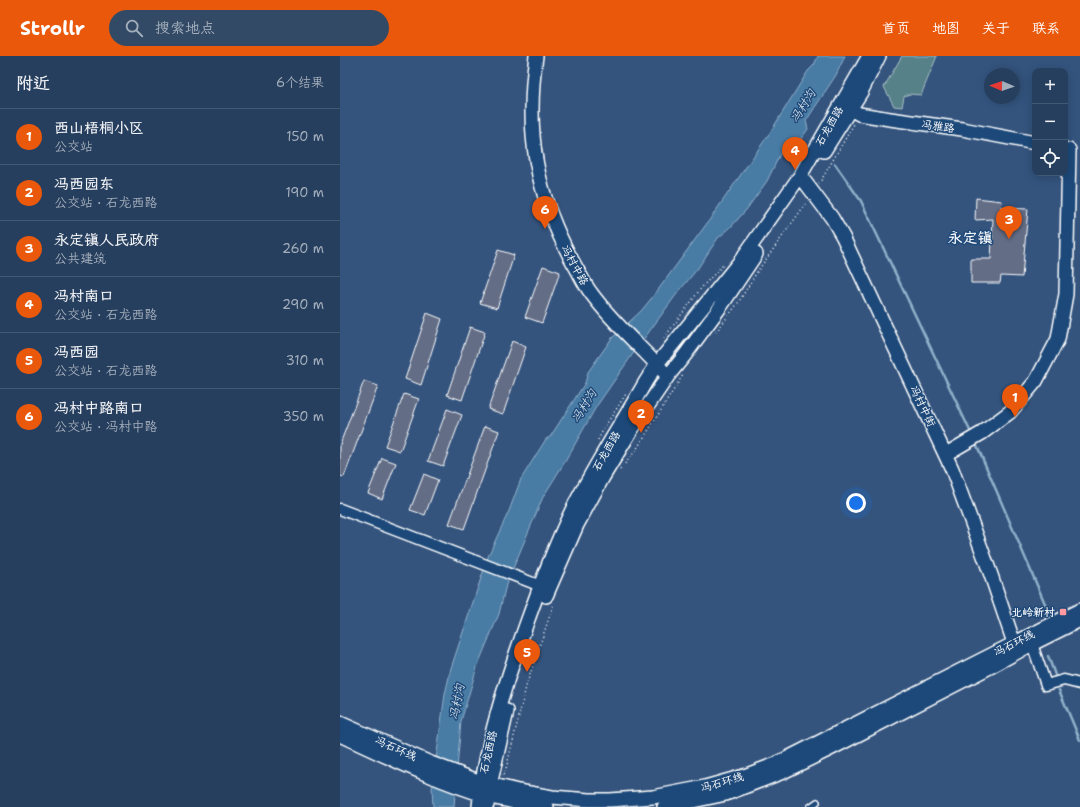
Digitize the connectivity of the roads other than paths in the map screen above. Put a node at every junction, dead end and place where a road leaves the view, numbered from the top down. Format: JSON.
{"nodes":[{"id":1,"x":536,"y":56,"type":"edge"},
{"id":2,"x":869,"y":56,"type":"edge"},
{"id":3,"x":880,"y":56,"type":"edge"},
{"id":4,"x":851,"y":109,"type":"junction"},
{"id":5,"x":1032,"y":142,"type":"edge"},
{"id":6,"x":1071,"y":150,"type":"edge"},
{"id":7,"x":805,"y":182,"type":"junction"},
{"id":8,"x":657,"y":364,"type":"junction"},
{"id":9,"x":668,"y":376,"type":"junction"},
{"id":10,"x":946,"y":454,"type":"junction"},
{"id":11,"x":340,"y":509,"type":"edge"},
{"id":12,"x":544,"y":587,"type":"junction"},
{"id":13,"x":1080,"y":610,"type":"edge"},
{"id":14,"x":1080,"y":620,"type":"edge"},
{"id":15,"x":1014,"y":643,"type":"junction"},
{"id":16,"x":1032,"y":644,"type":"junction"},
{"id":17,"x":1080,"y":684,"type":"edge"},
{"id":18,"x":340,"y":723,"type":"edge"},
{"id":19,"x":340,"y":735,"type":"edge"},
{"id":20,"x":427,"y":769,"type":"junction"},
{"id":21,"x":485,"y":793,"type":"edge"},
{"id":22,"x":817,"y":802,"type":"dead end"},
{"id":23,"x":686,"y":805,"type":"edge"},
{"id":24,"x":478,"y":807,"type":"edge"},
{"id":25,"x":547,"y":807,"type":"edge"},
{"id":26,"x":664,"y":807,"type":"edge"},
{"id":27,"x":810,"y":807,"type":"edge"}],
"edges":[{"from":1,"to":8,"type":"main road","name":"冯村中路"},
{"from":2,"to":4,"type":"main road","name":"石龙西路"},
{"from":3,"to":4,"type":"main road","name":"石龙西路"},
{"from":4,"to":5,"type":"main road","name":"冯雅路"},
{"from":4,"to":7,"type":"main road","name":"石龙西路"},
{"from":4,"to":8,"type":"main road","name":"石龙西路"},
{"from":6,"to":10,"type":"main road"},
{"from":7,"to":9,"type":"main road","name":"石龙西路"},
{"from":7,"to":10,"type":"main road","name":"冯村中街"},
{"from":8,"to":9,"type":"main road","name":"冯村中路"},
{"from":8,"to":12,"type":"main road","name":"石龙西路"},
{"from":9,"to":12,"type":"main road","name":"石龙西路"},
{"from":10,"to":15,"type":"main road","name":"冯村中街"},
{"from":11,"to":12,"type":"street"},
{"from":12,"to":21,"type":"main road","name":"石龙西路"},
{"from":13,"to":15,"type":"main road","name":"冯石环线"},
{"from":14,"to":16,"type":"main road","name":"冯石环线"},
{"from":15,"to":21,"type":"main road","name":"冯石环线"},
{"from":16,"to":17,"type":"street"},
{"from":16,"to":23,"type":"main road","name":"冯石环线"},
{"from":18,"to":20,"type":"main road","name":"冯石环线"},
{"from":19,"to":20,"type":"main road","name":"冯石环线"},
{"from":20,"to":21,"type":"main road","name":"冯石环线"},
{"from":20,"to":21,"type":"main road","name":"冯石环线"},
{"from":21,"to":24,"type":"main road","name":"石龙西路"},
{"from":21,"to":25,"type":"main road","name":"冯石环线"},
{"from":22,"to":27,"type":"lane"},
{"from":23,"to":26,"type":"main road","name":"冯石环线"}]}
